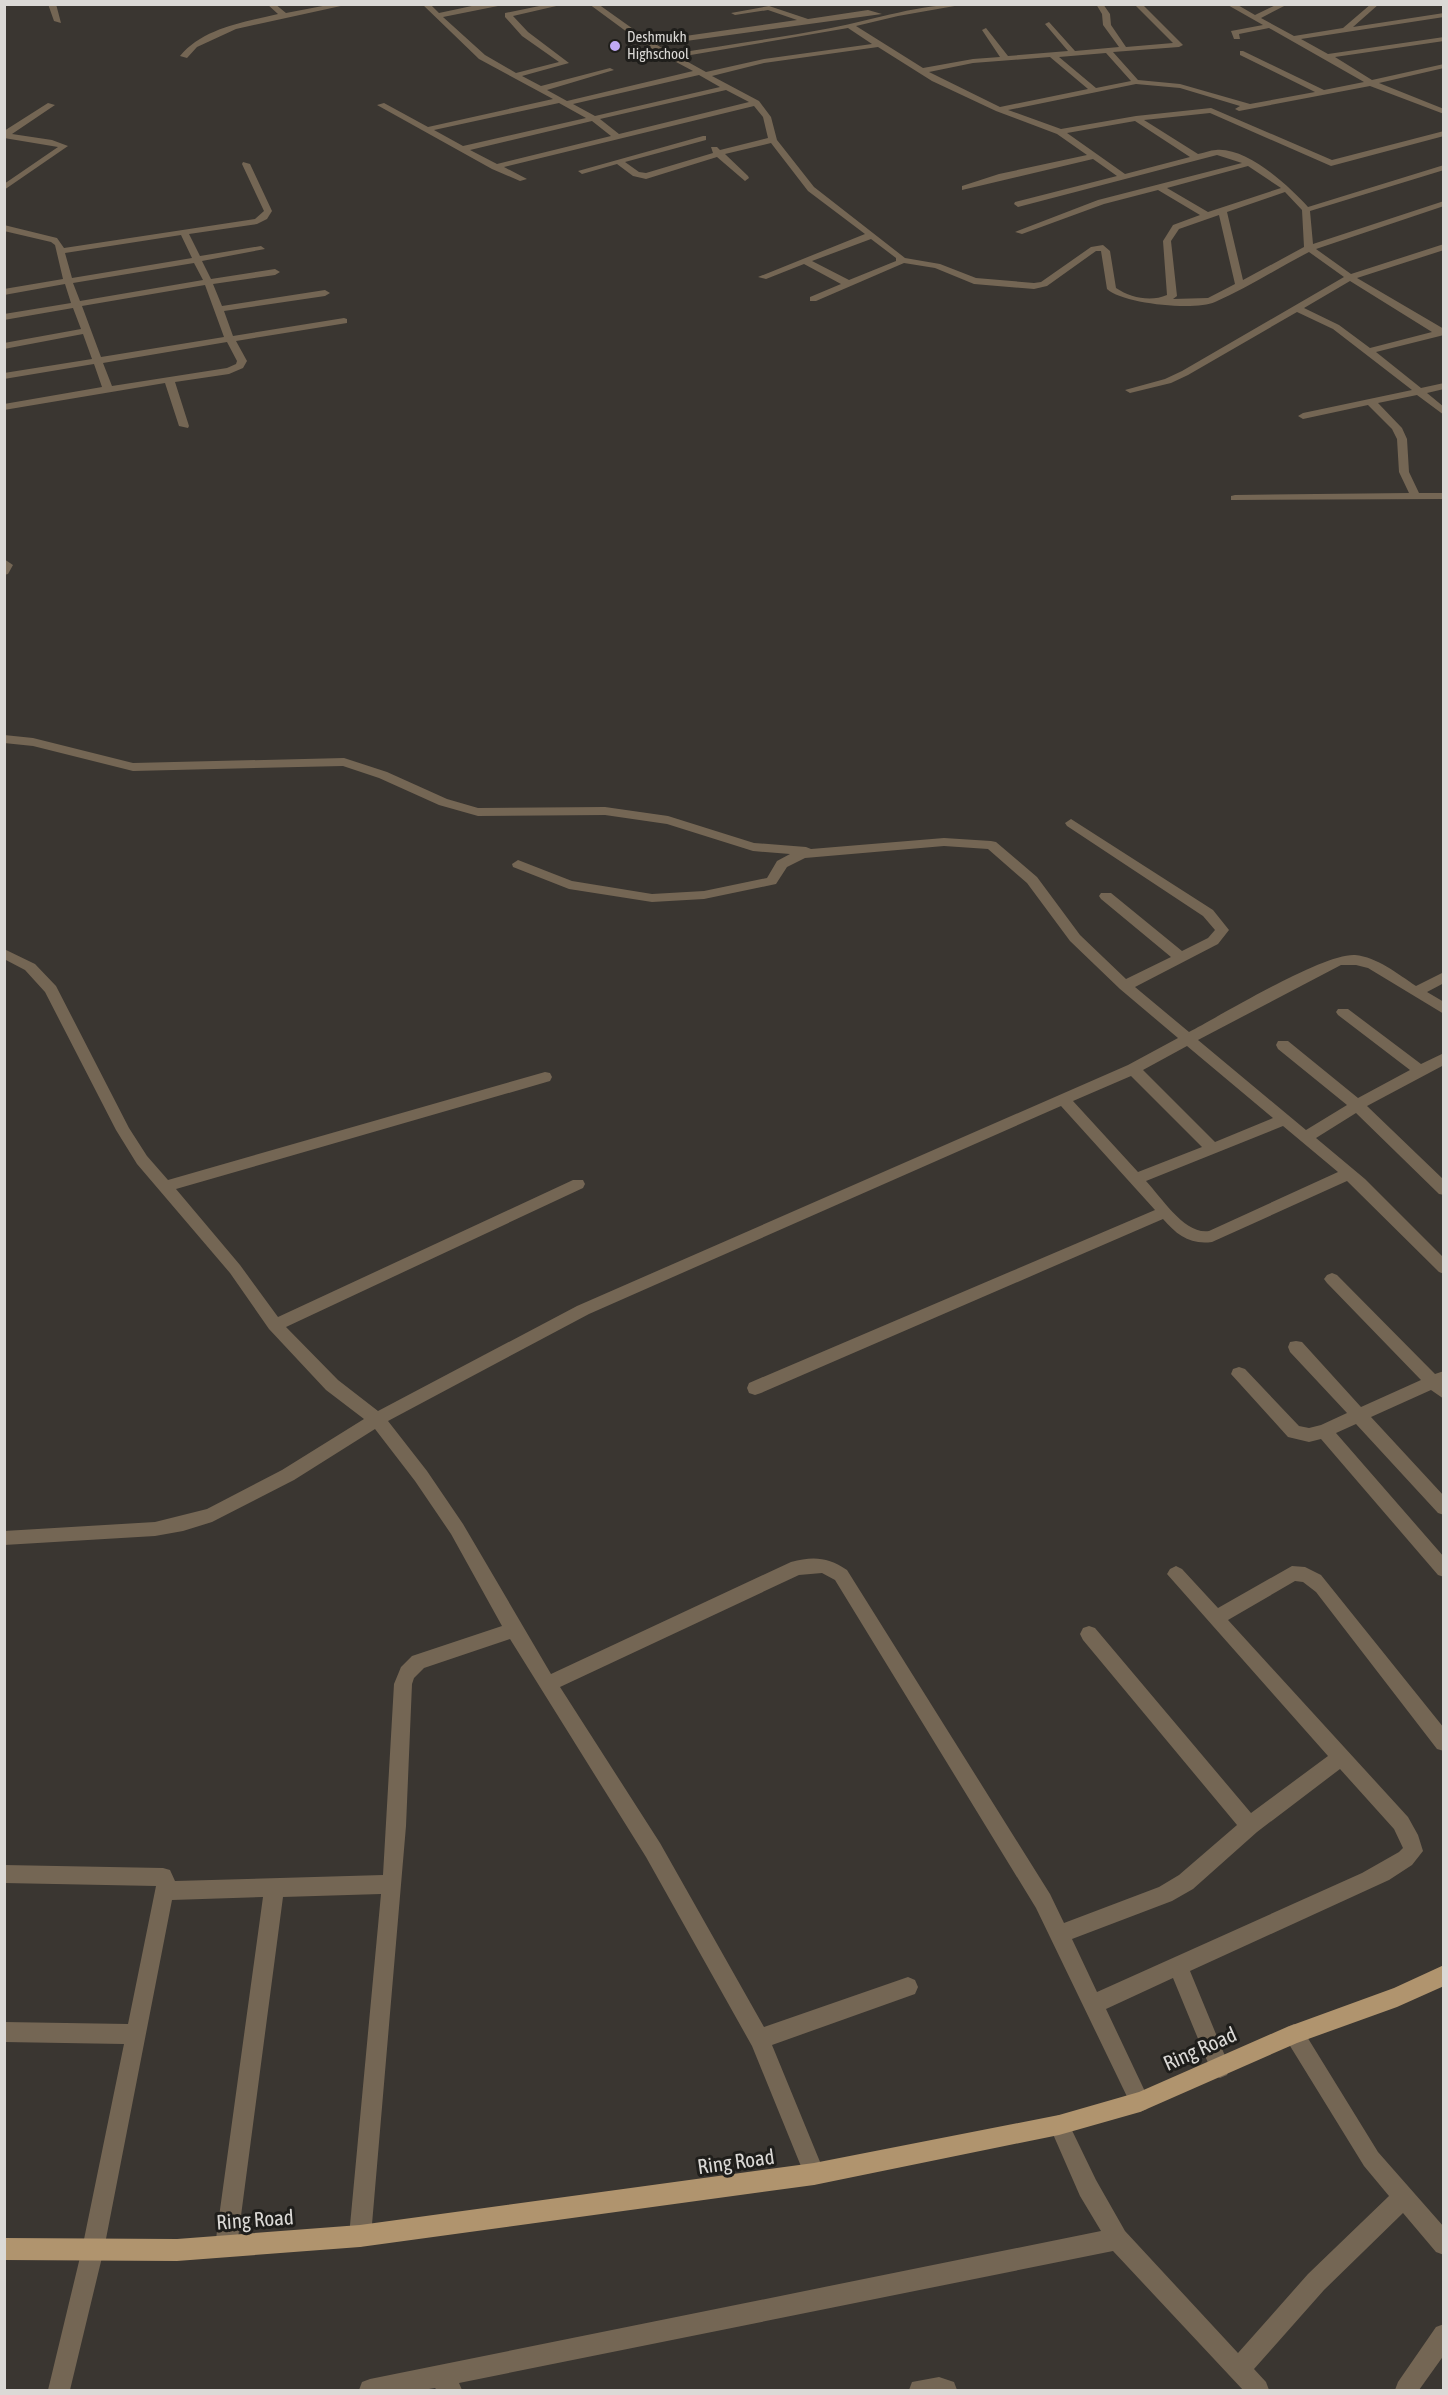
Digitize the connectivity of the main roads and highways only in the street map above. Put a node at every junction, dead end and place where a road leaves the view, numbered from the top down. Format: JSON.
{"nodes":[{"id":1,"x":1443,"y":1975,"type":"edge"},
{"id":2,"x":4,"y":2249,"type":"edge"}],
"edges":[{"from":1,"to":2,"type":"main road","name":"Ring Road"}]}
